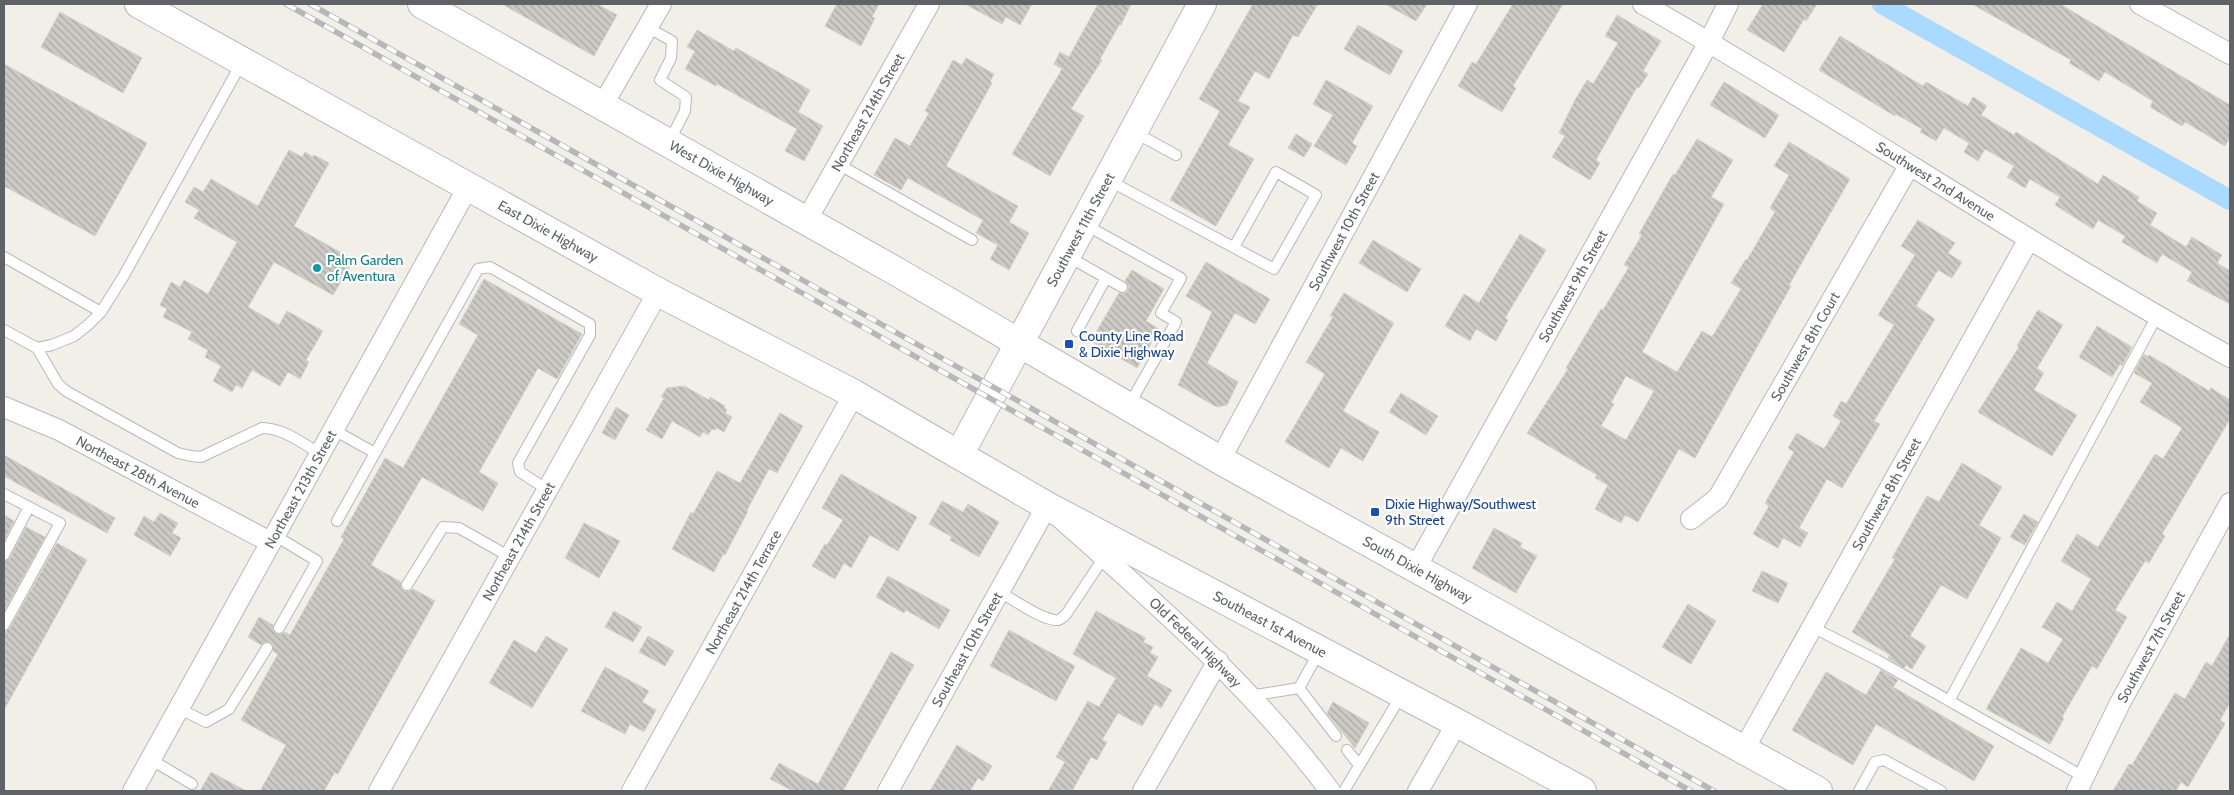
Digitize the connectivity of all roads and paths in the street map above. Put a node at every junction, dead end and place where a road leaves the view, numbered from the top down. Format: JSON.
{"nodes":[{"id":1,"x":139,"y":4,"type":"edge"},
{"id":2,"x":422,"y":4,"type":"edge"},
{"id":3,"x":661,"y":4,"type":"edge"},
{"id":4,"x":929,"y":4,"type":"edge"},
{"id":5,"x":1202,"y":4,"type":"edge"},
{"id":6,"x":1467,"y":4,"type":"edge"},
{"id":7,"x":1643,"y":4,"type":"edge"},
{"id":8,"x":1728,"y":4,"type":"edge"},
{"id":9,"x":2140,"y":4,"type":"edge"},
{"id":10,"x":648,"y":27,"type":"junction"},
{"id":11,"x":1709,"y":42,"type":"junction"},
{"id":12,"x":2230,"y":54,"type":"edge"},
{"id":13,"x":242,"y":61,"type":"junction"},
{"id":14,"x":602,"y":106,"type":"junction"},
{"id":15,"x":1133,"y":131,"type":"junction"},
{"id":16,"x":668,"y":143,"type":"junction"},
{"id":17,"x":1176,"y":155,"type":"dead end"},
{"id":18,"x":838,"y":164,"type":"junction"},
{"id":19,"x":1909,"y":166,"type":"junction"},
{"id":20,"x":1107,"y":180,"type":"junction"},
{"id":21,"x":468,"y":187,"type":"junction"},
{"id":22,"x":806,"y":221,"type":"junction"},
{"id":23,"x":1083,"y":224,"type":"junction"},
{"id":24,"x":2029,"y":239,"type":"junction"},
{"id":25,"x":972,"y":240,"type":"dead end"},
{"id":26,"x":1234,"y":247,"type":"junction"},
{"id":27,"x":1066,"y":256,"type":"junction"},
{"id":28,"x":4,"y":257,"type":"edge"},
{"id":29,"x":1106,"y":278,"type":"junction"},
{"id":30,"x":1122,"y":287,"type":"dead end"},
{"id":31,"x":658,"y":292,"type":"junction"},
{"id":32,"x":101,"y":312,"type":"junction"},
{"id":33,"x":2157,"y":316,"type":"junction"},
{"id":34,"x":4,"y":330,"type":"edge"},
{"id":35,"x":1077,"y":331,"type":"dead end"},
{"id":36,"x":1019,"y":344,"type":"junction"},
{"id":37,"x":37,"y":348,"type":"junction"},
{"id":38,"x":2230,"y":357,"type":"edge"},
{"id":39,"x":854,"y":394,"type":"junction"},
{"id":40,"x":4,"y":407,"type":"edge"},
{"id":41,"x":1128,"y":407,"type":"junction"},
{"id":42,"x":332,"y":429,"type":"junction"},
{"id":43,"x":319,"y":453,"type":"junction"},
{"id":44,"x":375,"y":453,"type":"junction"},
{"id":45,"x":959,"y":455,"type":"junction"},
{"id":46,"x":1220,"y":460,"type":"junction"},
{"id":47,"x":548,"y":490,"type":"junction"},
{"id":48,"x":4,"y":494,"type":"edge"},
{"id":49,"x":2230,"y":503,"type":"edge"},
{"id":50,"x":1048,"y":506,"type":"junction"},
{"id":51,"x":29,"y":507,"type":"junction"},
{"id":52,"x":1691,"y":519,"type":"dead end"},
{"id":53,"x":337,"y":521,"type":"dead end"},
{"id":54,"x":272,"y":538,"type":"junction"},
{"id":55,"x":4,"y":555,"type":"edge"},
{"id":56,"x":510,"y":557,"type":"junction"},
{"id":57,"x":1104,"y":557,"type":"junction"},
{"id":58,"x":1415,"y":569,"type":"junction"},
{"id":59,"x":407,"y":586,"type":"dead end"},
{"id":60,"x":1000,"y":592,"type":"junction"},
{"id":61,"x":4,"y":624,"type":"edge"},
{"id":62,"x":1812,"y":627,"type":"junction"},
{"id":63,"x":278,"y":628,"type":"dead end"},
{"id":64,"x":267,"y":648,"type":"dead end"},
{"id":65,"x":1320,"y":650,"type":"junction"},
{"id":66,"x":1218,"y":660,"type":"junction"},
{"id":67,"x":1298,"y":688,"type":"junction"},
{"id":68,"x":1402,"y":694,"type":"junction"},
{"id":69,"x":1250,"y":696,"type":"junction"},
{"id":70,"x":1949,"y":701,"type":"junction"},
{"id":71,"x":178,"y":708,"type":"junction"},
{"id":72,"x":1457,"y":723,"type":"junction"},
{"id":73,"x":1336,"y":736,"type":"dead end"},
{"id":74,"x":1744,"y":749,"type":"junction"},
{"id":75,"x":1347,"y":750,"type":"dead end"},
{"id":76,"x":150,"y":759,"type":"junction"},
{"id":77,"x":1359,"y":765,"type":"junction"},
{"id":78,"x":192,"y":784,"type":"dead end"},
{"id":79,"x":2083,"y":786,"type":"edge"},
{"id":80,"x":133,"y":791,"type":"edge"},
{"id":81,"x":379,"y":791,"type":"edge"},
{"id":82,"x":632,"y":791,"type":"edge"},
{"id":83,"x":888,"y":791,"type":"edge"},
{"id":84,"x":1143,"y":791,"type":"edge"},
{"id":85,"x":1330,"y":791,"type":"edge"},
{"id":86,"x":1344,"y":791,"type":"edge"},
{"id":87,"x":1418,"y":791,"type":"edge"},
{"id":88,"x":1582,"y":791,"type":"edge"},
{"id":89,"x":1818,"y":791,"type":"edge"},
{"id":90,"x":1859,"y":791,"type":"edge"},
{"id":91,"x":1941,"y":791,"type":"edge"}],
"edges":[{"from":1,"to":13,"type":"main road","name":"East Dixie Highway"},
{"from":2,"to":14,"type":"main road","name":"West Dixie Highway"},
{"from":3,"to":10,"type":"street"},
{"from":4,"to":18,"type":"street","name":"Northeast 214th Street"},
{"from":5,"to":15,"type":"main road","name":"Southwest 11th Street"},
{"from":6,"to":46,"type":"street","name":"Southwest 10th Street"},
{"from":7,"to":11,"type":"street","name":"Southwest 2nd Avenue"},
{"from":8,"to":11,"type":"street","name":"Southwest 9th Street"},
{"from":9,"to":12,"type":"street"},
{"from":10,"to":14,"type":"street"},
{"from":10,"to":16,"type":"lane"},
{"from":11,"to":19,"type":"street","name":"Southwest 2nd Avenue"},
{"from":11,"to":58,"type":"street","name":"Southwest 9th Street"},
{"from":13,"to":21,"type":"main road","name":"East Dixie Highway"},
{"from":13,"to":32,"type":"lane"},
{"from":14,"to":16,"type":"main road","name":"West Dixie Highway"},
{"from":15,"to":17,"type":"lane"},
{"from":15,"to":20,"type":"main road","name":"Southwest 11th Street"},
{"from":16,"to":22,"type":"main road","name":"West Dixie Highway"},
{"from":18,"to":22,"type":"street","name":"Northeast 214th Street"},
{"from":18,"to":25,"type":"lane"},
{"from":19,"to":24,"type":"street","name":"Southwest 2nd Avenue"},
{"from":19,"to":52,"type":"street","name":"Southwest 8th Court"},
{"from":20,"to":23,"type":"main road","name":"Southwest 11th Street"},
{"from":20,"to":26,"type":"lane"},
{"from":21,"to":31,"type":"main road","name":"East Dixie Highway"},
{"from":21,"to":42,"type":"street","name":"Northeast 213th Street"},
{"from":22,"to":36,"type":"main road","name":"West Dixie Highway"},
{"from":23,"to":27,"type":"main road","name":"Southwest 11th Street"},
{"from":23,"to":41,"type":"lane"},
{"from":24,"to":33,"type":"street","name":"Southwest 2nd Avenue"},
{"from":24,"to":62,"type":"street","name":"Southwest 8th Street"},
{"from":26,"to":26,"type":"lane"},
{"from":27,"to":29,"type":"lane"},
{"from":27,"to":36,"type":"main road","name":"Southwest 11th Street"},
{"from":28,"to":32,"type":"lane"},
{"from":29,"to":30,"type":"lane"},
{"from":29,"to":35,"type":"lane"},
{"from":31,"to":39,"type":"main road","name":"East Dixie Highway"},
{"from":31,"to":47,"type":"street","name":"Northeast 214th Street"},
{"from":32,"to":37,"type":"lane"},
{"from":33,"to":38,"type":"street","name":"Southwest 2nd Avenue"},
{"from":33,"to":70,"type":"lane"},
{"from":34,"to":37,"type":"lane"},
{"from":36,"to":41,"type":"main road","name":"South Dixie Highway"},
{"from":36,"to":45,"type":"main road","name":"Southwest 11th Street"},
{"from":37,"to":43,"type":"lane"},
{"from":39,"to":45,"type":"main road","name":"East Dixie Highway"},
{"from":39,"to":82,"type":"street","name":"Northeast 214th Terrace"},
{"from":40,"to":54,"type":"street","name":"Northeast 28th Avenue"},
{"from":41,"to":46,"type":"main road","name":"South Dixie Highway"},
{"from":42,"to":43,"type":"street","name":"Northeast 213th Street"},
{"from":42,"to":44,"type":"lane"},
{"from":43,"to":54,"type":"street","name":"Northeast 213th Street"},
{"from":44,"to":47,"type":"lane"},
{"from":44,"to":53,"type":"lane"},
{"from":45,"to":50,"type":"main road","name":"Southeast 1st Avenue"},
{"from":46,"to":58,"type":"main road","name":"South Dixie Highway"},
{"from":47,"to":56,"type":"street","name":"Northeast 214th Street"},
{"from":48,"to":51,"type":"lane"},
{"from":49,"to":79,"type":"street","name":"Southwest 7th Street"},
{"from":50,"to":57,"type":"street","name":"Old Federal Highway"},
{"from":50,"to":60,"type":"street","name":"Southeast 10th Street"},
{"from":50,"to":65,"type":"main road","name":"Southeast 1st Avenue"},
{"from":51,"to":55,"type":"lane"},
{"from":51,"to":61,"type":"lane"},
{"from":54,"to":63,"type":"lane"},
{"from":54,"to":71,"type":"street","name":"Northeast 213th Street"},
{"from":56,"to":59,"type":"lane"},
{"from":56,"to":81,"type":"street","name":"Northeast 214th Street"},
{"from":57,"to":60,"type":"lane"},
{"from":57,"to":66,"type":"street","name":"Old Federal Highway"},
{"from":58,"to":74,"type":"main road","name":"South Dixie Highway"},
{"from":60,"to":83,"type":"street","name":"Southeast 10th Street"},
{"from":62,"to":70,"type":"lane"},
{"from":62,"to":74,"type":"street","name":"Southwest 8th Street"},
{"from":64,"to":71,"type":"lane"},
{"from":65,"to":67,"type":"lane"},
{"from":65,"to":68,"type":"main road","name":"Southeast 1st Avenue"},
{"from":66,"to":69,"type":"street","name":"Old Federal Highway"},
{"from":66,"to":84,"type":"street"},
{"from":67,"to":69,"type":"lane"},
{"from":67,"to":73,"type":"lane"},
{"from":68,"to":72,"type":"main road","name":"Southeast 1st Avenue"},
{"from":68,"to":77,"type":"lane"},
{"from":69,"to":85,"type":"street","name":"Old Federal Highway"},
{"from":70,"to":79,"type":"lane"},
{"from":71,"to":76,"type":"street","name":"Northeast 213th Street"},
{"from":72,"to":87,"type":"street"},
{"from":72,"to":88,"type":"main road","name":"Southeast 1st Avenue"},
{"from":74,"to":89,"type":"main road","name":"South Dixie Highway"},
{"from":75,"to":77,"type":"lane"},
{"from":76,"to":78,"type":"lane"},
{"from":76,"to":80,"type":"street","name":"Northeast 213th Street"},
{"from":77,"to":86,"type":"lane"},
{"from":90,"to":91,"type":"lane"}]}
